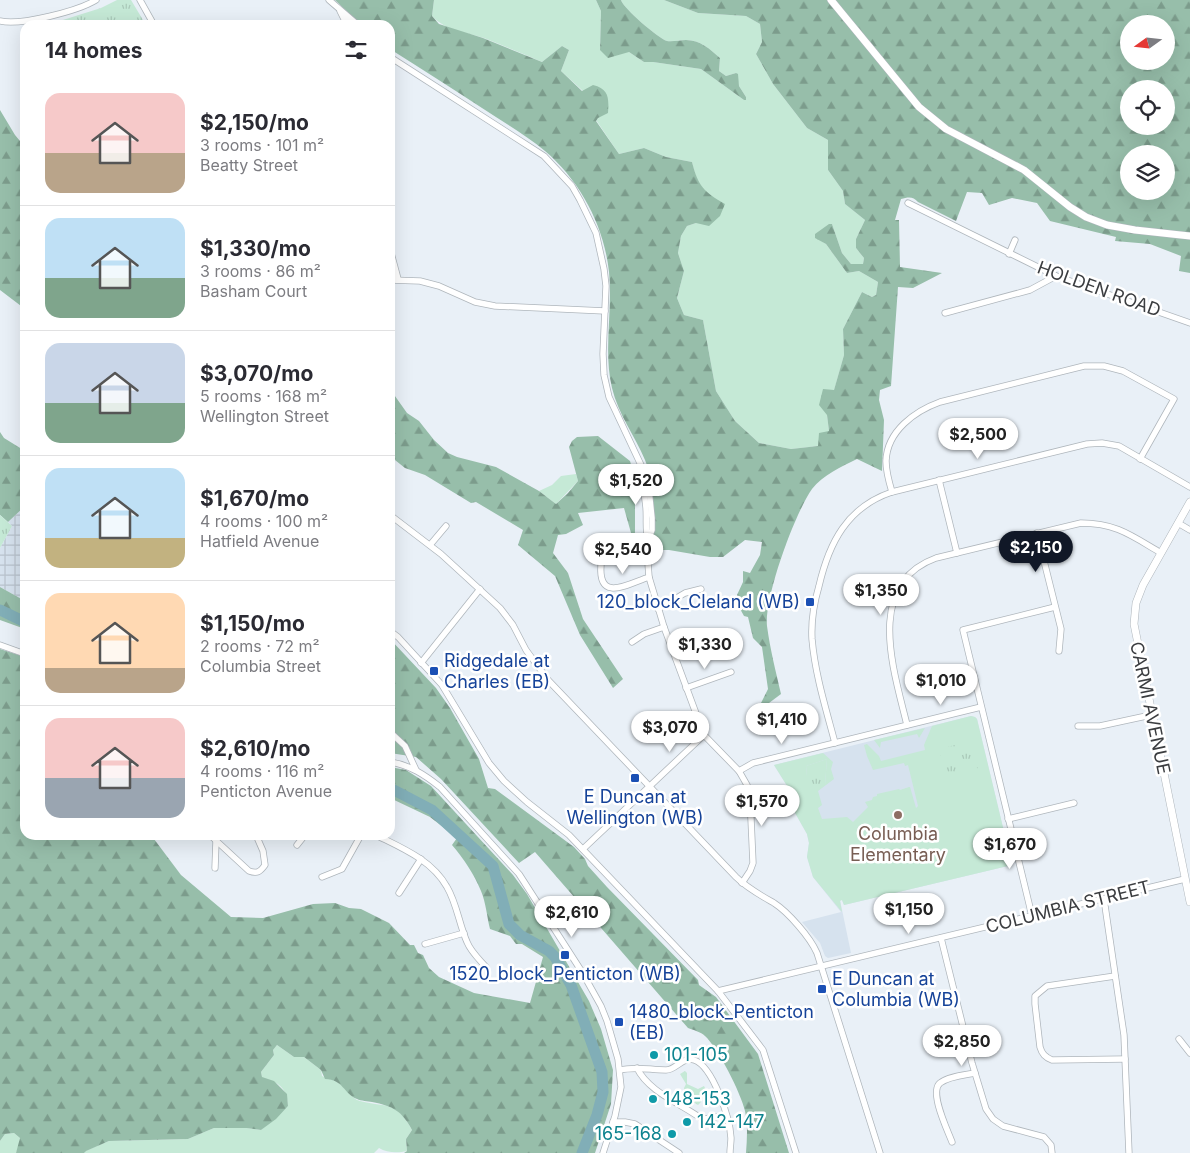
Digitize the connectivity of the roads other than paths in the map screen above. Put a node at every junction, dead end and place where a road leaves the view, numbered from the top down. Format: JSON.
{"nodes":[{"id":1,"x":96,"y":0,"type":"edge"},
{"id":2,"x":140,"y":0,"type":"edge"},
{"id":3,"x":329,"y":0,"type":"edge"},
{"id":4,"x":831,"y":0,"type":"edge"},
{"id":5,"x":340,"y":11,"type":"junction"},
{"id":6,"x":20,"y":20,"type":"edge"},
{"id":7,"x":25,"y":20,"type":"edge"},
{"id":8,"x":151,"y":20,"type":"edge"},
{"id":9,"x":345,"y":20,"type":"edge"},
{"id":10,"x":353,"y":20,"type":"edge"},
{"id":11,"x":0,"y":22,"type":"edge"},
{"id":12,"x":395,"y":60,"type":"edge"},
{"id":13,"x":908,"y":203,"type":"dead end"},
{"id":14,"x":1190,"y":236,"type":"edge"},
{"id":15,"x":1015,"y":240,"type":"dead end"},
{"id":16,"x":1009,"y":254,"type":"junction"},
{"id":17,"x":395,"y":268,"type":"edge"},
{"id":18,"x":1056,"y":276,"type":"junction"},
{"id":19,"x":395,"y":279,"type":"edge"},
{"id":20,"x":398,"y":279,"type":"junction"},
{"id":21,"x":605,"y":311,"type":"junction"},
{"id":22,"x":945,"y":313,"type":"dead end"},
{"id":23,"x":1190,"y":323,"type":"edge"},
{"id":24,"x":1140,"y":459,"type":"junction"},
{"id":25,"x":939,"y":480,"type":"junction"},
{"id":26,"x":1190,"y":487,"type":"edge"},
{"id":27,"x":892,"y":492,"type":"junction"},
{"id":28,"x":1190,"y":502,"type":"edge"},
{"id":29,"x":395,"y":519,"type":"edge"},
{"id":30,"x":1178,"y":523,"type":"junction"},
{"id":31,"x":446,"y":526,"type":"dead end"},
{"id":32,"x":1190,"y":530,"type":"edge"},
{"id":33,"x":1037,"y":533,"type":"junction"},
{"id":34,"x":430,"y":545,"type":"junction"},
{"id":35,"x":957,"y":553,"type":"junction"},
{"id":36,"x":1161,"y":553,"type":"junction"},
{"id":37,"x":602,"y":566,"type":"dead end"},
{"id":38,"x":649,"y":577,"type":"junction"},
{"id":39,"x":480,"y":589,"type":"junction"},
{"id":40,"x":701,"y":589,"type":"dead end"},
{"id":41,"x":1055,"y":607,"type":"junction"},
{"id":42,"x":658,"y":609,"type":"junction"},
{"id":43,"x":664,"y":626,"type":"junction"},
{"id":44,"x":395,"y":635,"type":"edge"},
{"id":45,"x":632,"y":642,"type":"dead end"},
{"id":46,"x":0,"y":646,"type":"edge"},
{"id":47,"x":1059,"y":651,"type":"dead end"},
{"id":48,"x":20,"y":652,"type":"edge"},
{"id":49,"x":421,"y":663,"type":"junction"},
{"id":50,"x":731,"y":672,"type":"dead end"},
{"id":51,"x":686,"y":688,"type":"junction"},
{"id":52,"x":981,"y":707,"type":"junction"},
{"id":53,"x":1151,"y":715,"type":"junction"},
{"id":54,"x":907,"y":725,"type":"junction"},
{"id":55,"x":1078,"y":726,"type":"dead end"},
{"id":56,"x":704,"y":735,"type":"junction"},
{"id":57,"x":395,"y":737,"type":"edge"},
{"id":58,"x":835,"y":743,"type":"junction"},
{"id":59,"x":395,"y":764,"type":"edge"},
{"id":60,"x":416,"y":770,"type":"junction"},
{"id":61,"x":739,"y":771,"type":"junction"},
{"id":62,"x":650,"y":787,"type":"junction"},
{"id":63,"x":1074,"y":803,"type":"dead end"},
{"id":64,"x":1008,"y":819,"type":"junction"},
{"id":65,"x":258,"y":840,"type":"edge"},
{"id":66,"x":301,"y":840,"type":"edge"},
{"id":67,"x":358,"y":840,"type":"edge"},
{"id":68,"x":385,"y":840,"type":"edge"},
{"id":69,"x":216,"y":841,"type":"joint"},
{"id":70,"x":297,"y":845,"type":"dead end"},
{"id":71,"x":583,"y":849,"type":"junction"},
{"id":72,"x":421,"y":859,"type":"junction"},
{"id":73,"x":215,"y":868,"type":"dead end"},
{"id":74,"x":322,"y":877,"type":"dead end"},
{"id":75,"x":1185,"y":879,"type":"junction"},
{"id":76,"x":742,"y":883,"type":"junction"},
{"id":77,"x":399,"y":893,"type":"dead end"},
{"id":78,"x":1104,"y":899,"type":"junction"},
{"id":79,"x":1190,"y":902,"type":"edge"},
{"id":80,"x":1032,"y":916,"type":"junction"},
{"id":81,"x":464,"y":933,"type":"junction"},
{"id":82,"x":941,"y":938,"type":"junction"},
{"id":83,"x":425,"y":944,"type":"dead end"},
{"id":84,"x":486,"y":967,"type":"dead end"},
{"id":85,"x":820,"y":967,"type":"junction"},
{"id":86,"x":1115,"y":976,"type":"junction"},
{"id":87,"x":718,"y":991,"type":"junction"},
{"id":88,"x":1179,"y":1039,"type":"dead end"},
{"id":89,"x":1190,"y":1054,"type":"edge"},
{"id":90,"x":1125,"y":1059,"type":"junction"},
{"id":91,"x":636,"y":1068,"type":"junction"},
{"id":92,"x":620,"y":1070,"type":"junction"},
{"id":93,"x":975,"y":1073,"type":"junction"},
{"id":94,"x":726,"y":1115,"type":"junction"},
{"id":95,"x":613,"y":1122,"type":"junction"},
{"id":96,"x":952,"y":1142,"type":"dead end"},
{"id":97,"x":603,"y":1153,"type":"edge"},
{"id":98,"x":678,"y":1153,"type":"edge"},
{"id":99,"x":730,"y":1153,"type":"edge"},
{"id":100,"x":796,"y":1153,"type":"edge"},
{"id":101,"x":880,"y":1153,"type":"edge"},
{"id":102,"x":1052,"y":1153,"type":"edge"},
{"id":103,"x":1129,"y":1153,"type":"edge"}],
"edges":[{"from":1,"to":7,"type":"street"},
{"from":2,"to":8,"type":"street"},
{"from":3,"to":5,"type":"street"},
{"from":4,"to":14,"type":"street"},
{"from":5,"to":9,"type":"street"},
{"from":5,"to":10,"type":"street"},
{"from":6,"to":11,"type":"street"},
{"from":12,"to":21,"type":"street"},
{"from":13,"to":16,"type":"street","name":"HOLDEN ROAD"},
{"from":15,"to":16,"type":"street"},
{"from":16,"to":18,"type":"street","name":"HOLDEN ROAD"},
{"from":17,"to":20,"type":"street"},
{"from":18,"to":22,"type":"street"},
{"from":18,"to":23,"type":"street","name":"HOLDEN ROAD"},
{"from":19,"to":20,"type":"street"},
{"from":20,"to":21,"type":"street"},
{"from":21,"to":38,"type":"street"},
{"from":24,"to":25,"type":"street"},
{"from":24,"to":26,"type":"street"},
{"from":24,"to":27,"type":"street"},
{"from":25,"to":27,"type":"street"},
{"from":25,"to":35,"type":"street"},
{"from":27,"to":58,"type":"street"},
{"from":28,"to":30,"type":"street","name":"CARMI AVENUE"},
{"from":29,"to":34,"type":"street"},
{"from":30,"to":32,"type":"street"},
{"from":30,"to":36,"type":"street","name":"CARMI AVENUE"},
{"from":31,"to":34,"type":"street"},
{"from":33,"to":35,"type":"street"},
{"from":33,"to":36,"type":"street"},
{"from":33,"to":41,"type":"street"},
{"from":34,"to":39,"type":"street"},
{"from":35,"to":54,"type":"street"},
{"from":36,"to":53,"type":"street","name":"CARMI AVENUE"},
{"from":37,"to":38,"type":"street"},
{"from":38,"to":42,"type":"street"},
{"from":39,"to":49,"type":"street"},
{"from":39,"to":62,"type":"street"},
{"from":40,"to":42,"type":"street"},
{"from":41,"to":47,"type":"street"},
{"from":41,"to":52,"type":"street"},
{"from":42,"to":43,"type":"street"},
{"from":43,"to":45,"type":"street"},
{"from":43,"to":51,"type":"street"},
{"from":44,"to":49,"type":"street"},
{"from":46,"to":48,"type":"street"},
{"from":49,"to":71,"type":"street"},
{"from":50,"to":51,"type":"street"},
{"from":51,"to":56,"type":"street"},
{"from":52,"to":54,"type":"street"},
{"from":52,"to":64,"type":"street"},
{"from":53,"to":55,"type":"street"},
{"from":53,"to":75,"type":"street","name":"CARMI AVENUE"},
{"from":54,"to":58,"type":"street"},
{"from":56,"to":61,"type":"street"},
{"from":56,"to":62,"type":"street"},
{"from":57,"to":60,"type":"street"},
{"from":58,"to":61,"type":"street"},
{"from":59,"to":60,"type":"street"},
{"from":60,"to":92,"type":"street"},
{"from":61,"to":76,"type":"street"},
{"from":62,"to":71,"type":"street"},
{"from":62,"to":76,"type":"street"},
{"from":63,"to":64,"type":"street"},
{"from":64,"to":80,"type":"street"},
{"from":65,"to":69,"type":"street"},
{"from":66,"to":70,"type":"street"},
{"from":67,"to":74,"type":"street"},
{"from":68,"to":72,"type":"street"},
{"from":69,"to":73,"type":"street"},
{"from":71,"to":87,"type":"street"},
{"from":72,"to":77,"type":"street"},
{"from":72,"to":81,"type":"street"},
{"from":75,"to":78,"type":"street","name":"COLUMBIA STREET"},
{"from":75,"to":79,"type":"street","name":"CARMI AVENUE"},
{"from":76,"to":85,"type":"street"},
{"from":78,"to":80,"type":"street","name":"COLUMBIA STREET"},
{"from":78,"to":86,"type":"street"},
{"from":80,"to":82,"type":"street","name":"COLUMBIA STREET"},
{"from":81,"to":83,"type":"street"},
{"from":81,"to":84,"type":"street"},
{"from":82,"to":85,"type":"street","name":"COLUMBIA STREET"},
{"from":82,"to":93,"type":"street"},
{"from":85,"to":87,"type":"street","name":"COLUMBIA STREET"},
{"from":85,"to":101,"type":"street"},
{"from":86,"to":90,"type":"street"},
{"from":86,"to":90,"type":"street"},
{"from":87,"to":100,"type":"street"},
{"from":88,"to":89,"type":"street"},
{"from":90,"to":103,"type":"street"},
{"from":91,"to":92,"type":"street"},
{"from":91,"to":94,"type":"street"},
{"from":91,"to":94,"type":"street"},
{"from":92,"to":95,"type":"street"},
{"from":93,"to":96,"type":"street"},
{"from":93,"to":102,"type":"street"},
{"from":94,"to":99,"type":"street"},
{"from":95,"to":97,"type":"street"},
{"from":95,"to":98,"type":"street"}]}
